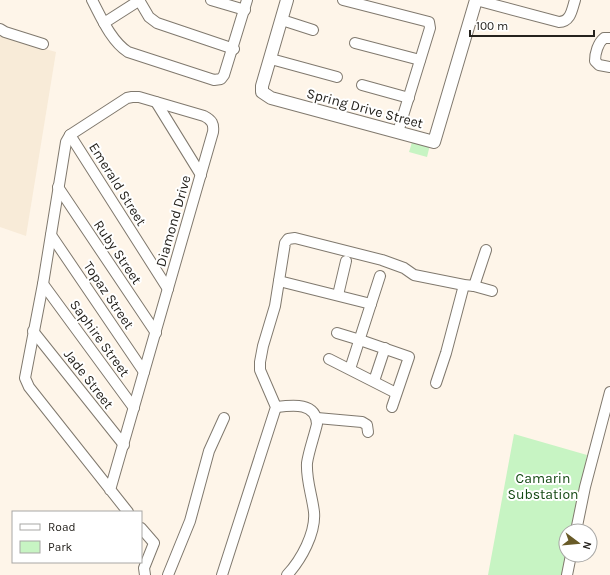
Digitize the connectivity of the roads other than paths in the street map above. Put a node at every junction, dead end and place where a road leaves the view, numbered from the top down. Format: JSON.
{"nodes":[{"id":1,"x":92,"y":0,"type":"edge"},
{"id":2,"x":139,"y":0,"type":"edge"},
{"id":3,"x":211,"y":0,"type":"edge"},
{"id":4,"x":247,"y":0,"type":"edge"},
{"id":5,"x":287,"y":0,"type":"edge"},
{"id":6,"x":343,"y":0,"type":"edge"},
{"id":7,"x":476,"y":0,"type":"edge"},
{"id":8,"x":575,"y":0,"type":"edge"},
{"id":9,"x":245,"y":10,"type":"junction"},
{"id":10,"x":282,"y":20,"type":"junction"},
{"id":11,"x":104,"y":23,"type":"junction"},
{"id":12,"x":0,"y":29,"type":"edge"},
{"id":13,"x":313,"y":30,"type":"dead end"},
{"id":14,"x":610,"y":38,"type":"edge"},
{"id":15,"x":355,"y":43,"type":"dead end"},
{"id":16,"x":43,"y":44,"type":"dead end"},
{"id":17,"x":234,"y":49,"type":"junction"},
{"id":18,"x":270,"y":59,"type":"junction"},
{"id":19,"x":420,"y":60,"type":"junction"},
{"id":20,"x":610,"y":68,"type":"edge"},
{"id":21,"x":337,"y":76,"type":"dead end"},
{"id":22,"x":362,"y":85,"type":"dead end"},
{"id":23,"x":409,"y":98,"type":"junction"},
{"id":24,"x":156,"y":102,"type":"junction"},
{"id":25,"x":398,"y":132,"type":"junction"},
{"id":26,"x":70,"y":135,"type":"junction"},
{"id":27,"x":201,"y":175,"type":"junction"},
{"id":28,"x":58,"y":187,"type":"junction"},
{"id":29,"x":51,"y":235,"type":"junction"},
{"id":30,"x":486,"y":250,"type":"dead end"},
{"id":31,"x":346,"y":261,"type":"dead end"},
{"id":32,"x":380,"y":276,"type":"dead end"},
{"id":33,"x":279,"y":281,"type":"junction"},
{"id":34,"x":43,"y":284,"type":"junction"},
{"id":35,"x":464,"y":285,"type":"junction"},
{"id":36,"x":474,"y":286,"type":"junction"},
{"id":37,"x":168,"y":289,"type":"junction"},
{"id":38,"x":492,"y":291,"type":"dead end"},
{"id":39,"x":338,"y":295,"type":"junction"},
{"id":40,"x":371,"y":304,"type":"junction"},
{"id":41,"x":34,"y":331,"type":"junction"},
{"id":42,"x":156,"y":333,"type":"junction"},
{"id":43,"x":337,"y":333,"type":"dead end"},
{"id":44,"x":360,"y":340,"type":"junction"},
{"id":45,"x":385,"y":348,"type":"junction"},
{"id":46,"x":329,"y":360,"type":"dead end"},
{"id":47,"x":350,"y":369,"type":"junction"},
{"id":48,"x":144,"y":372,"type":"junction"},
{"id":49,"x":374,"y":381,"type":"junction"},
{"id":50,"x":436,"y":383,"type":"dead end"},
{"id":51,"x":610,"y":392,"type":"edge"},
{"id":52,"x":396,"y":393,"type":"junction"},
{"id":53,"x":276,"y":407,"type":"junction"},
{"id":54,"x":392,"y":407,"type":"dead end"},
{"id":55,"x":134,"y":408,"type":"junction"},
{"id":56,"x":224,"y":418,"type":"dead end"},
{"id":57,"x":317,"y":418,"type":"junction"},
{"id":58,"x":368,"y":432,"type":"dead end"},
{"id":59,"x":124,"y":445,"type":"junction"},
{"id":60,"x":110,"y":490,"type":"junction"},
{"id":61,"x":127,"y":511,"type":"edge"},
{"id":62,"x":578,"y":523,"type":"edge"},
{"id":63,"x":142,"y":529,"type":"edge"},
{"id":64,"x":569,"y":563,"type":"edge"},
{"id":65,"x":145,"y":575,"type":"edge"},
{"id":66,"x":168,"y":575,"type":"edge"},
{"id":67,"x":222,"y":575,"type":"edge"},
{"id":68,"x":287,"y":575,"type":"edge"},
{"id":69,"x":567,"y":575,"type":"edge"}],
"edges":[{"from":1,"to":11,"type":"street"},
{"from":2,"to":11,"type":"street"},
{"from":2,"to":17,"type":"street"},
{"from":3,"to":9,"type":"street"},
{"from":4,"to":9,"type":"street"},
{"from":5,"to":10,"type":"street","name":"Spring Drive Street"},
{"from":6,"to":19,"type":"street"},
{"from":7,"to":8,"type":"street"},
{"from":7,"to":25,"type":"street","name":"Spring Drive Street"},
{"from":9,"to":17,"type":"street"},
{"from":10,"to":13,"type":"street"},
{"from":10,"to":18,"type":"street","name":"Spring Drive Street"},
{"from":11,"to":17,"type":"street"},
{"from":12,"to":16,"type":"street"},
{"from":14,"to":20,"type":"street"},
{"from":15,"to":19,"type":"street"},
{"from":18,"to":21,"type":"street"},
{"from":18,"to":25,"type":"street","name":"Spring Drive Street"},
{"from":19,"to":23,"type":"street"},
{"from":22,"to":23,"type":"street"},
{"from":23,"to":25,"type":"street"},
{"from":24,"to":26,"type":"street","name":"Diamond Drive"},
{"from":24,"to":27,"type":"street"},
{"from":24,"to":27,"type":"street","name":"Diamond Drive"},
{"from":26,"to":28,"type":"street"},
{"from":26,"to":37,"type":"street","name":"Emerald Street"},
{"from":27,"to":37,"type":"street","name":"Diamond Drive"},
{"from":28,"to":29,"type":"street"},
{"from":28,"to":42,"type":"street","name":"Ruby Street"},
{"from":29,"to":34,"type":"street"},
{"from":29,"to":48,"type":"street","name":"Topaz Street"},
{"from":30,"to":36,"type":"street"},
{"from":31,"to":39,"type":"street"},
{"from":32,"to":40,"type":"street"},
{"from":33,"to":35,"type":"street"},
{"from":33,"to":39,"type":"street"},
{"from":33,"to":53,"type":"street"},
{"from":34,"to":41,"type":"street"},
{"from":34,"to":55,"type":"street","name":"Saphire Street"},
{"from":35,"to":36,"type":"street"},
{"from":35,"to":50,"type":"street"},
{"from":36,"to":38,"type":"street"},
{"from":37,"to":42,"type":"street","name":"Diamond Drive"},
{"from":39,"to":40,"type":"street"},
{"from":40,"to":44,"type":"street"},
{"from":41,"to":59,"type":"street","name":"Jade Street"},
{"from":41,"to":60,"type":"street"},
{"from":42,"to":48,"type":"street","name":"Diamond Drive"},
{"from":43,"to":44,"type":"street"},
{"from":44,"to":45,"type":"street"},
{"from":44,"to":47,"type":"street"},
{"from":45,"to":49,"type":"street"},
{"from":45,"to":52,"type":"street"},
{"from":46,"to":47,"type":"street"},
{"from":47,"to":49,"type":"street"},
{"from":48,"to":55,"type":"street","name":"Diamond Drive"},
{"from":49,"to":52,"type":"street"},
{"from":51,"to":62,"type":"street"},
{"from":52,"to":54,"type":"street"},
{"from":53,"to":57,"type":"street"},
{"from":53,"to":67,"type":"street"},
{"from":55,"to":59,"type":"street","name":"Diamond Drive"},
{"from":56,"to":66,"type":"street"},
{"from":57,"to":58,"type":"street"},
{"from":57,"to":68,"type":"street"},
{"from":59,"to":60,"type":"street","name":"Diamond Drive"},
{"from":60,"to":61,"type":"street"},
{"from":63,"to":65,"type":"street"},
{"from":64,"to":69,"type":"street"}]}
